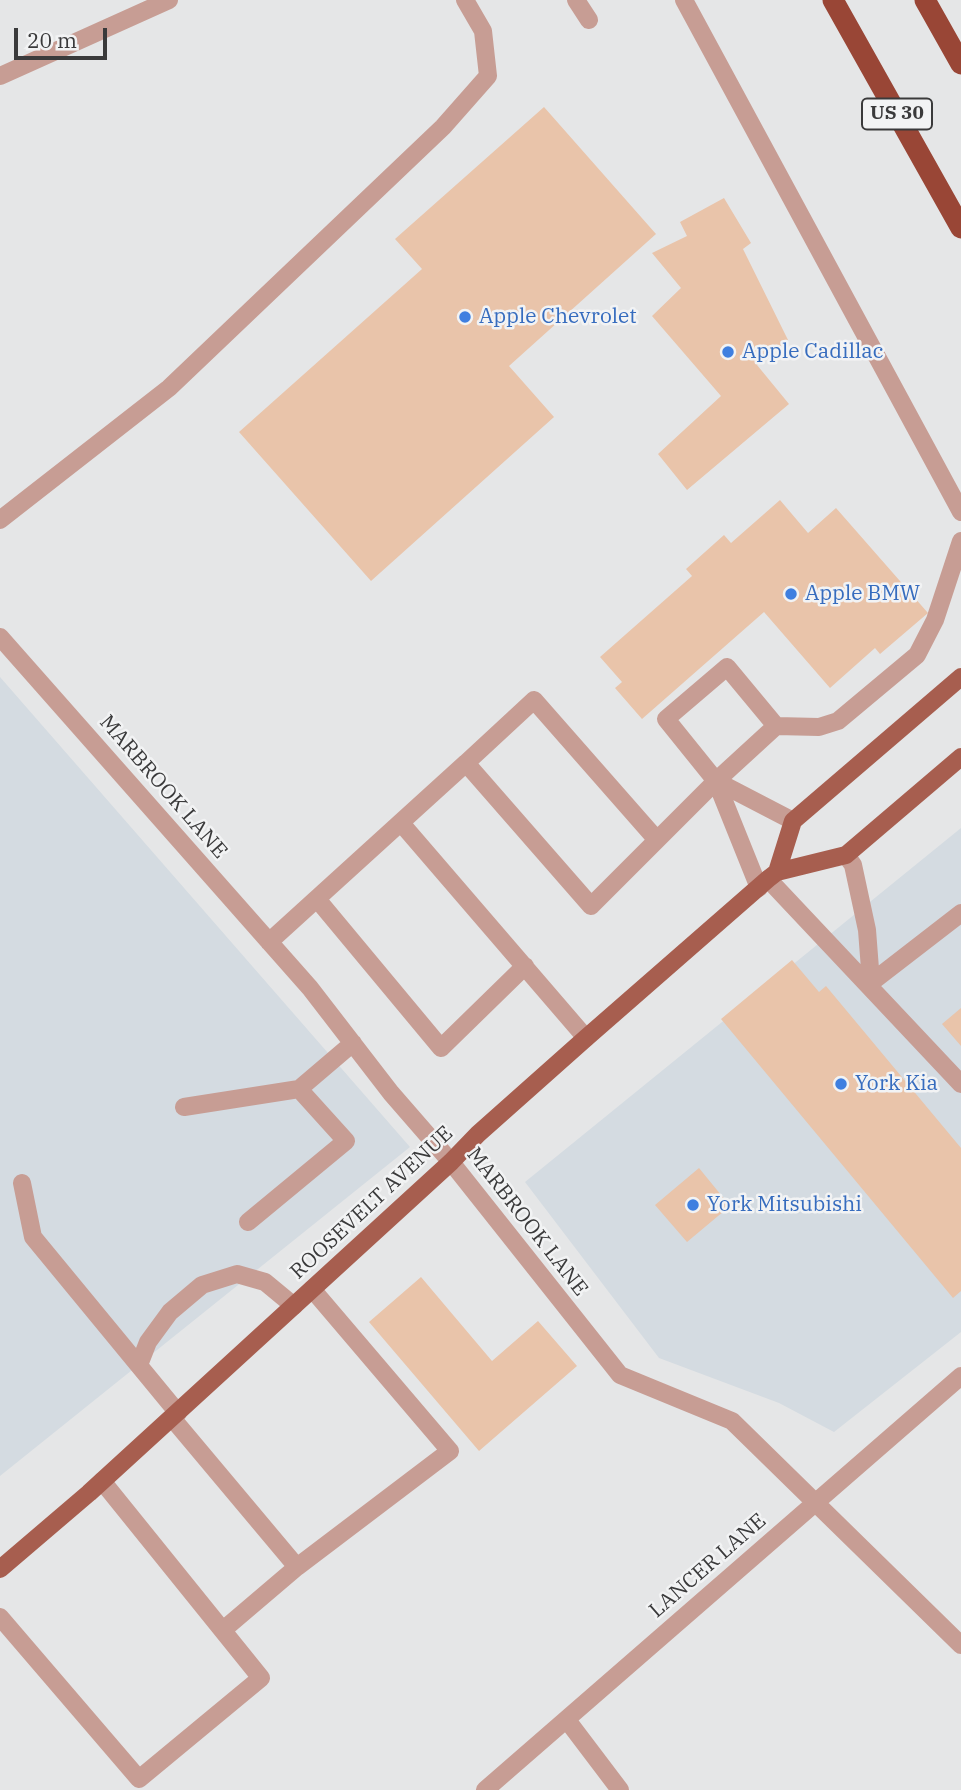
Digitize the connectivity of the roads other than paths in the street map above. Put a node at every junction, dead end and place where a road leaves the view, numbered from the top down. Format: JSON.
{"nodes":[{"id":1,"x":169,"y":0,"type":"edge"},
{"id":2,"x":465,"y":0,"type":"edge"},
{"id":3,"x":576,"y":0,"type":"edge"},
{"id":4,"x":684,"y":0,"type":"edge"},
{"id":5,"x":833,"y":0,"type":"edge"},
{"id":6,"x":925,"y":0,"type":"edge"},
{"id":7,"x":589,"y":20,"type":"dead end"},
{"id":8,"x":961,"y":64,"type":"edge"},
{"id":9,"x":0,"y":76,"type":"edge"},
{"id":10,"x":961,"y":228,"type":"edge"},
{"id":11,"x":961,"y":512,"type":"edge"},
{"id":12,"x":0,"y":520,"type":"edge"},
{"id":13,"x":961,"y":541,"type":"edge"},
{"id":14,"x":0,"y":637,"type":"edge"},
{"id":15,"x":961,"y":677,"type":"edge"},
{"id":16,"x":776,"y":726,"type":"junction"},
{"id":17,"x":961,"y":757,"type":"edge"},
{"id":18,"x":466,"y":764,"type":"junction"},
{"id":19,"x":716,"y":781,"type":"junction"},
{"id":20,"x":793,"y":821,"type":"junction"},
{"id":21,"x":401,"y":823,"type":"junction"},
{"id":22,"x":657,"y":839,"type":"junction"},
{"id":23,"x":846,"y":855,"type":"junction"},
{"id":24,"x":768,"y":880,"type":"junction"},
{"id":25,"x":317,"y":899,"type":"junction"},
{"id":26,"x":961,"y":913,"type":"edge"},
{"id":27,"x":269,"y":942,"type":"junction"},
{"id":28,"x":525,"y":967,"type":"junction"},
{"id":29,"x":869,"y":984,"type":"junction"},
{"id":30,"x":586,"y":1038,"type":"junction"},
{"id":31,"x":353,"y":1043,"type":"junction"},
{"id":32,"x":961,"y":1084,"type":"edge"},
{"id":33,"x":299,"y":1089,"type":"junction"},
{"id":34,"x":184,"y":1107,"type":"dead end"},
{"id":35,"x":451,"y":1162,"type":"junction"},
{"id":36,"x":22,"y":1183,"type":"dead end"},
{"id":37,"x":248,"y":1222,"type":"dead end"},
{"id":38,"x":312,"y":1289,"type":"junction"},
{"id":39,"x":294,"y":1306,"type":"junction"},
{"id":40,"x":139,"y":1365,"type":"junction"},
{"id":41,"x":961,"y":1376,"type":"edge"},
{"id":42,"x":175,"y":1415,"type":"junction"},
{"id":43,"x":102,"y":1481,"type":"junction"},
{"id":44,"x":817,"y":1502,"type":"junction"},
{"id":45,"x":297,"y":1567,"type":"junction"},
{"id":46,"x":0,"y":1569,"type":"edge"},
{"id":47,"x":0,"y":1617,"type":"edge"},
{"id":48,"x":222,"y":1630,"type":"junction"},
{"id":49,"x":961,"y":1644,"type":"edge"},
{"id":50,"x":567,"y":1720,"type":"junction"},
{"id":51,"x":132,"y":1784,"type":"edge"},
{"id":52,"x":485,"y":1790,"type":"edge"},
{"id":53,"x":620,"y":1790,"type":"edge"}],
"edges":[{"from":1,"to":9,"type":"street"},
{"from":2,"to":12,"type":"street"},
{"from":3,"to":7,"type":"street"},
{"from":4,"to":11,"type":"street"},
{"from":5,"to":10,"type":"highway","number":"US 30"},
{"from":6,"to":8,"type":"highway"},
{"from":13,"to":16,"type":"street"},
{"from":14,"to":27,"type":"street","name":"MARBROOK LANE"},
{"from":15,"to":20,"type":"main road"},
{"from":16,"to":19,"type":"street"},
{"from":16,"to":19,"type":"street"},
{"from":17,"to":23,"type":"main road","name":"ROOSEVELT AVENUE"},
{"from":18,"to":21,"type":"street"},
{"from":18,"to":22,"type":"street"},
{"from":18,"to":22,"type":"street"},
{"from":19,"to":20,"type":"street"},
{"from":19,"to":22,"type":"street"},
{"from":19,"to":24,"type":"street"},
{"from":20,"to":24,"type":"main road"},
{"from":21,"to":25,"type":"street"},
{"from":21,"to":28,"type":"street"},
{"from":23,"to":24,"type":"main road","name":"ROOSEVELT AVENUE"},
{"from":23,"to":29,"type":"street"},
{"from":24,"to":29,"type":"street"},
{"from":24,"to":30,"type":"main road","name":"ROOSEVELT AVENUE"},
{"from":25,"to":27,"type":"street"},
{"from":25,"to":28,"type":"street"},
{"from":26,"to":29,"type":"street"},
{"from":27,"to":31,"type":"street","name":"MARBROOK LANE"},
{"from":28,"to":30,"type":"street"},
{"from":29,"to":32,"type":"street"},
{"from":30,"to":35,"type":"main road","name":"ROOSEVELT AVENUE"},
{"from":31,"to":33,"type":"street"},
{"from":31,"to":35,"type":"street","name":"MARBROOK LANE"},
{"from":33,"to":34,"type":"street"},
{"from":33,"to":37,"type":"street"},
{"from":35,"to":38,"type":"main road","name":"ROOSEVELT AVENUE"},
{"from":35,"to":44,"type":"street","name":"MARBROOK LANE"},
{"from":36,"to":40,"type":"street"},
{"from":38,"to":39,"type":"main road","name":"ROOSEVELT AVENUE"},
{"from":38,"to":45,"type":"street"},
{"from":39,"to":40,"type":"street"},
{"from":39,"to":42,"type":"main road","name":"ROOSEVELT AVENUE"},
{"from":40,"to":42,"type":"street"},
{"from":41,"to":44,"type":"street","name":"LANCER LANE"},
{"from":42,"to":43,"type":"main road","name":"ROOSEVELT AVENUE"},
{"from":42,"to":45,"type":"street"},
{"from":43,"to":46,"type":"main road","name":"ROOSEVELT AVENUE"},
{"from":43,"to":48,"type":"street"},
{"from":44,"to":49,"type":"street","name":"MARBROOK LANE"},
{"from":44,"to":50,"type":"street","name":"LANCER LANE"},
{"from":45,"to":48,"type":"street"},
{"from":47,"to":51,"type":"street"},
{"from":48,"to":51,"type":"street"},
{"from":50,"to":52,"type":"street","name":"LANCER LANE"},
{"from":50,"to":53,"type":"street"}]}
